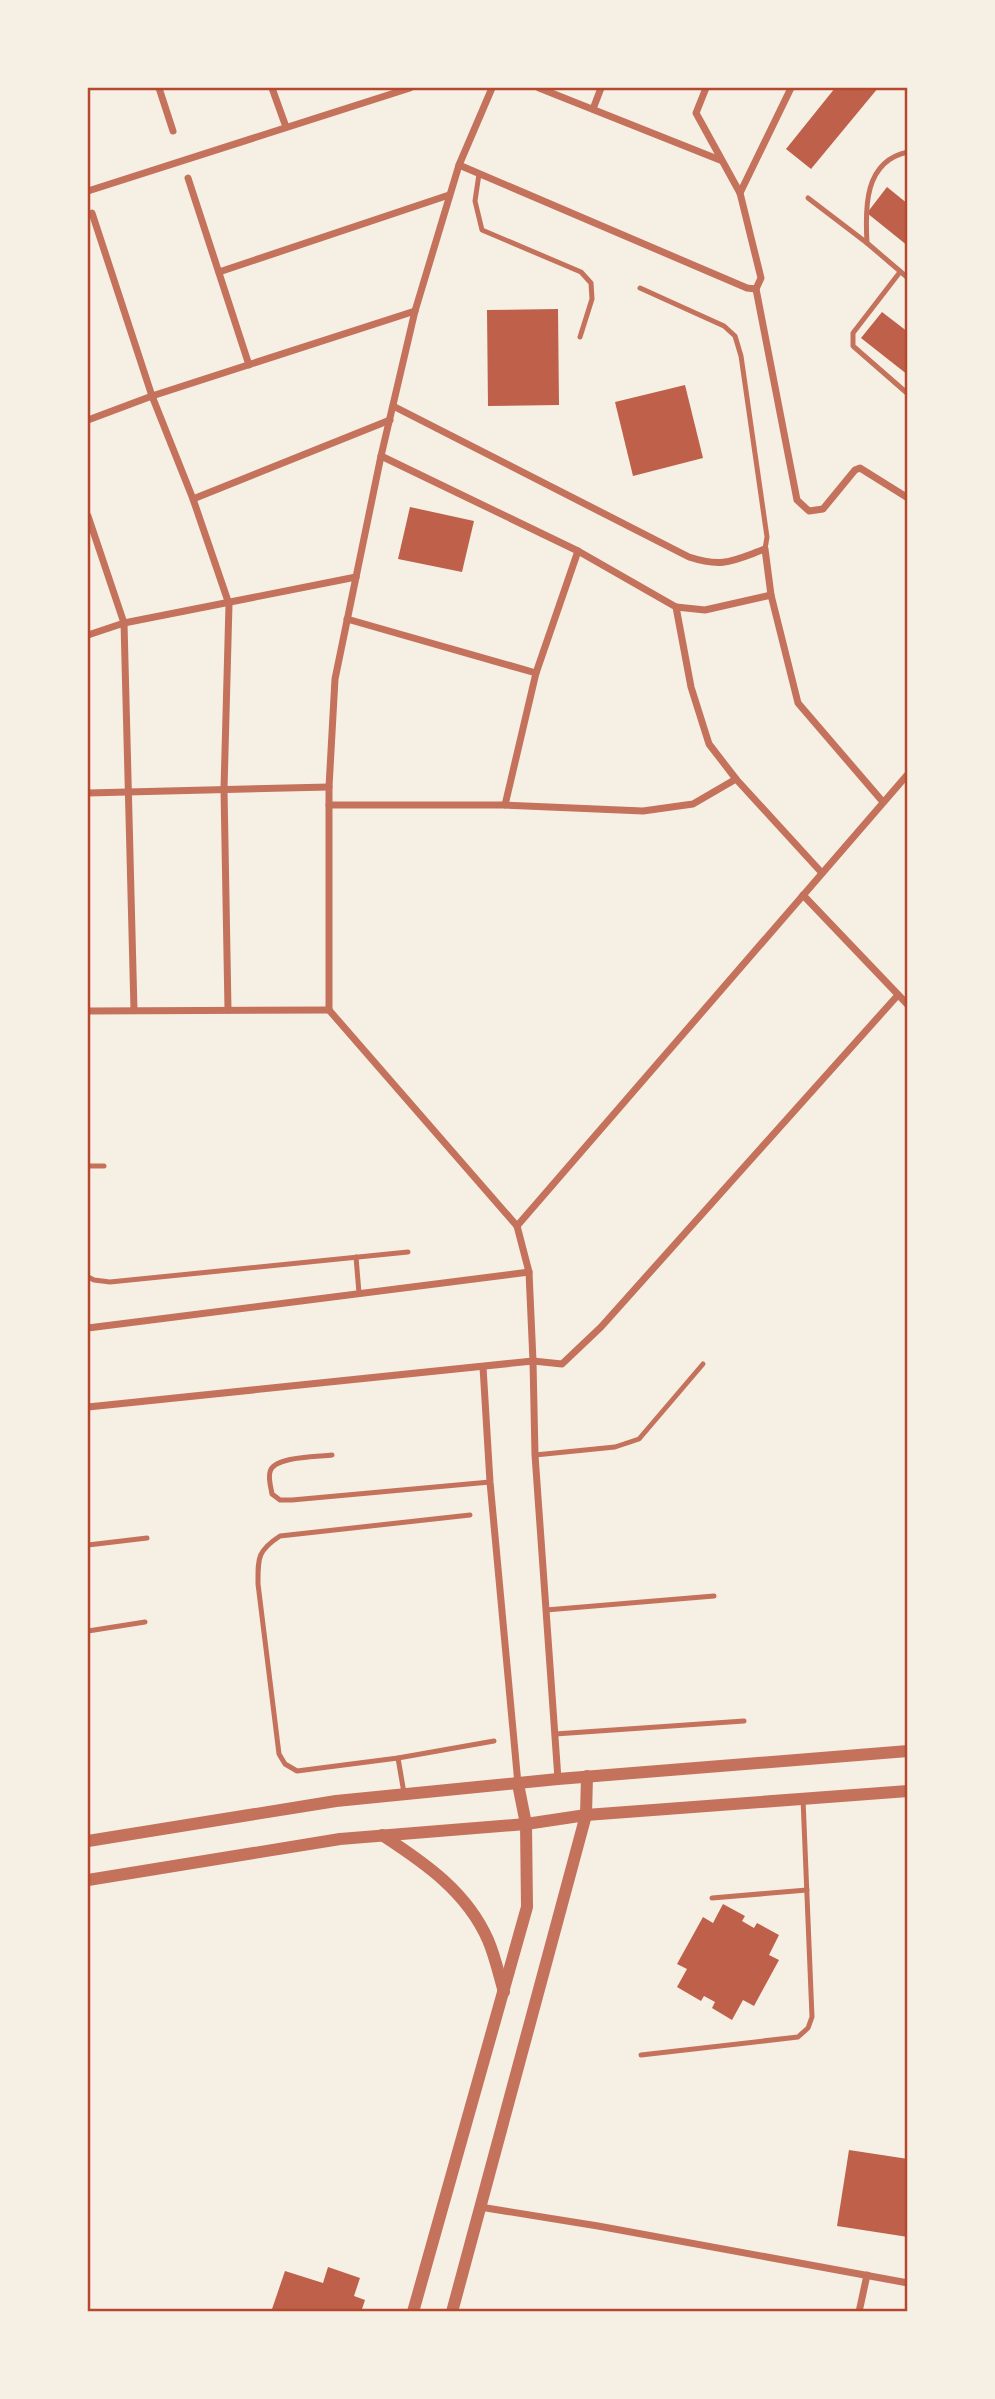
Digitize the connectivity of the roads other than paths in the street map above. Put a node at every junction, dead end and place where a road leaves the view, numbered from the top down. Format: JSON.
{"nodes":[{"id":1,"x":159,"y":88,"type":"edge"},
{"id":2,"x":272,"y":88,"type":"edge"},
{"id":3,"x":410,"y":88,"type":"edge"},
{"id":4,"x":492,"y":88,"type":"edge"},
{"id":5,"x":539,"y":88,"type":"edge"},
{"id":6,"x":601,"y":88,"type":"edge"},
{"id":7,"x":706,"y":88,"type":"edge"},
{"id":8,"x":791,"y":88,"type":"edge"},
{"id":9,"x":593,"y":109,"type":"junction"},
{"id":10,"x":286,"y":127,"type":"junction"},
{"id":11,"x":173,"y":131,"type":"dead end"},
{"id":12,"x":908,"y":152,"type":"edge"},
{"id":13,"x":721,"y":160,"type":"junction"},
{"id":14,"x":459,"y":166,"type":"junction"},
{"id":15,"x":480,"y":174,"type":"junction"},
{"id":16,"x":188,"y":178,"type":"dead end"},
{"id":17,"x":88,"y":191,"type":"edge"},
{"id":18,"x":740,"y":193,"type":"junction"},
{"id":19,"x":449,"y":195,"type":"junction"},
{"id":20,"x":808,"y":198,"type":"dead end"},
{"id":21,"x":92,"y":213,"type":"dead end"},
{"id":22,"x":867,"y":243,"type":"junction"},
{"id":23,"x":219,"y":272,"type":"junction"},
{"id":24,"x":900,"y":272,"type":"junction"},
{"id":25,"x":908,"y":278,"type":"edge"},
{"id":26,"x":640,"y":288,"type":"dead end"},
{"id":27,"x":756,"y":289,"type":"junction"},
{"id":28,"x":415,"y":311,"type":"junction"},
{"id":29,"x":580,"y":337,"type":"dead end"},
{"id":30,"x":249,"y":365,"type":"junction"},
{"id":31,"x":908,"y":394,"type":"edge"},
{"id":32,"x":152,"y":396,"type":"junction"},
{"id":33,"x":393,"y":406,"type":"junction"},
{"id":34,"x":88,"y":420,"type":"edge"},
{"id":35,"x":390,"y":420,"type":"junction"},
{"id":36,"x":382,"y":456,"type":"junction"},
{"id":37,"x":908,"y":498,"type":"edge"},
{"id":38,"x":193,"y":499,"type":"junction"},
{"id":39,"x":88,"y":516,"type":"edge"},
{"id":40,"x":765,"y":550,"type":"junction"},
{"id":41,"x":578,"y":551,"type":"junction"},
{"id":42,"x":356,"y":577,"type":"junction"},
{"id":43,"x":771,"y":595,"type":"junction"},
{"id":44,"x":229,"y":604,"type":"junction"},
{"id":45,"x":676,"y":607,"type":"junction"},
{"id":46,"x":347,"y":619,"type":"junction"},
{"id":47,"x":124,"y":623,"type":"junction"},
{"id":48,"x":88,"y":635,"type":"edge"},
{"id":49,"x":536,"y":673,"type":"junction"},
{"id":50,"x":908,"y":774,"type":"edge"},
{"id":51,"x":736,"y":779,"type":"junction"},
{"id":52,"x":329,"y":787,"type":"junction"},
{"id":53,"x":224,"y":789,"type":"junction"},
{"id":54,"x":128,"y":792,"type":"junction"},
{"id":55,"x":88,"y":793,"type":"edge"},
{"id":56,"x":883,"y":803,"type":"junction"},
{"id":57,"x":329,"y":805,"type":"junction"},
{"id":58,"x":505,"y":805,"type":"junction"},
{"id":59,"x":822,"y":873,"type":"junction"},
{"id":60,"x":803,"y":895,"type":"junction"},
{"id":61,"x":898,"y":995,"type":"junction"},
{"id":62,"x":908,"y":1005,"type":"edge"},
{"id":63,"x":134,"y":1010,"type":"junction"},
{"id":64,"x":228,"y":1010,"type":"junction"},
{"id":65,"x":329,"y":1010,"type":"junction"},
{"id":66,"x":88,"y":1011,"type":"edge"},
{"id":67,"x":88,"y":1166,"type":"edge"},
{"id":68,"x":104,"y":1166,"type":"dead end"},
{"id":69,"x":517,"y":1226,"type":"junction"},
{"id":70,"x":408,"y":1252,"type":"dead end"},
{"id":71,"x":356,"y":1257,"type":"junction"},
{"id":72,"x":529,"y":1272,"type":"junction"},
{"id":73,"x":88,"y":1277,"type":"edge"},
{"id":74,"x":359,"y":1293,"type":"junction"},
{"id":75,"x":88,"y":1328,"type":"edge"},
{"id":76,"x":533,"y":1361,"type":"junction"},
{"id":77,"x":703,"y":1364,"type":"dead end"},
{"id":78,"x":483,"y":1367,"type":"junction"},
{"id":79,"x":88,"y":1407,"type":"edge"},
{"id":80,"x":534,"y":1454,"type":"junction"},
{"id":81,"x":332,"y":1455,"type":"dead end"},
{"id":82,"x":490,"y":1482,"type":"junction"},
{"id":83,"x":470,"y":1515,"type":"dead end"},
{"id":84,"x":148,"y":1538,"type":"dead end"},
{"id":85,"x":88,"y":1545,"type":"edge"},
{"id":86,"x":714,"y":1596,"type":"dead end"},
{"id":87,"x":546,"y":1610,"type":"junction"},
{"id":88,"x":145,"y":1622,"type":"dead end"},
{"id":89,"x":88,"y":1631,"type":"edge"},
{"id":90,"x":744,"y":1721,"type":"dead end"},
{"id":91,"x":555,"y":1734,"type":"junction"},
{"id":92,"x":494,"y":1741,"type":"dead end"},
{"id":93,"x":908,"y":1751,"type":"edge"},
{"id":94,"x":398,"y":1758,"type":"junction"},
{"id":95,"x":587,"y":1776,"type":"junction"},
{"id":96,"x":558,"y":1779,"type":"junction"},
{"id":97,"x":518,"y":1784,"type":"junction"},
{"id":98,"x":908,"y":1791,"type":"edge"},
{"id":99,"x":404,"y":1794,"type":"junction"},
{"id":100,"x":803,"y":1799,"type":"junction"},
{"id":101,"x":586,"y":1815,"type":"junction"},
{"id":102,"x":526,"y":1824,"type":"junction"},
{"id":103,"x":382,"y":1835,"type":"junction"},
{"id":104,"x":88,"y":1841,"type":"edge"},
{"id":105,"x":88,"y":1880,"type":"edge"},
{"id":106,"x":807,"y":1890,"type":"junction"},
{"id":107,"x":712,"y":1898,"type":"dead end"},
{"id":108,"x":505,"y":1993,"type":"junction"},
{"id":109,"x":641,"y":2055,"type":"dead end"},
{"id":110,"x":480,"y":2207,"type":"junction"},
{"id":111,"x":867,"y":2275,"type":"junction"},
{"id":112,"x":908,"y":2283,"type":"edge"},
{"id":113,"x":413,"y":2312,"type":"edge"},
{"id":114,"x":452,"y":2312,"type":"edge"},
{"id":115,"x":859,"y":2312,"type":"edge"}],
"edges":[{"from":1,"to":11,"type":"street"},
{"from":2,"to":10,"type":"street"},
{"from":3,"to":10,"type":"street"},
{"from":4,"to":14,"type":"street"},
{"from":5,"to":9,"type":"street"},
{"from":6,"to":9,"type":"street"},
{"from":7,"to":13,"type":"street"},
{"from":8,"to":18,"type":"street"},
{"from":9,"to":13,"type":"street"},
{"from":10,"to":17,"type":"street"},
{"from":12,"to":22,"type":"lane"},
{"from":13,"to":18,"type":"street"},
{"from":14,"to":15,"type":"street"},
{"from":14,"to":19,"type":"street"},
{"from":15,"to":27,"type":"street"},
{"from":15,"to":29,"type":"lane"},
{"from":16,"to":23,"type":"street"},
{"from":18,"to":27,"type":"street"},
{"from":19,"to":23,"type":"street"},
{"from":19,"to":28,"type":"street"},
{"from":20,"to":22,"type":"lane"},
{"from":21,"to":32,"type":"street"},
{"from":22,"to":24,"type":"lane"},
{"from":23,"to":30,"type":"street"},
{"from":24,"to":25,"type":"lane"},
{"from":24,"to":31,"type":"lane"},
{"from":26,"to":40,"type":"lane"},
{"from":27,"to":37,"type":"street"},
{"from":28,"to":30,"type":"street"},
{"from":28,"to":33,"type":"street"},
{"from":30,"to":32,"type":"street"},
{"from":32,"to":34,"type":"street"},
{"from":32,"to":38,"type":"street"},
{"from":33,"to":35,"type":"street"},
{"from":33,"to":40,"type":"street"},
{"from":35,"to":36,"type":"street"},
{"from":35,"to":38,"type":"street"},
{"from":36,"to":41,"type":"street"},
{"from":36,"to":42,"type":"street"},
{"from":38,"to":44,"type":"street"},
{"from":39,"to":47,"type":"street"},
{"from":40,"to":43,"type":"street"},
{"from":41,"to":45,"type":"street"},
{"from":41,"to":49,"type":"street"},
{"from":42,"to":44,"type":"street"},
{"from":42,"to":46,"type":"street"},
{"from":43,"to":45,"type":"street"},
{"from":43,"to":56,"type":"street"},
{"from":44,"to":47,"type":"street"},
{"from":44,"to":53,"type":"street"},
{"from":45,"to":51,"type":"street"},
{"from":46,"to":49,"type":"street"},
{"from":46,"to":52,"type":"street"},
{"from":47,"to":48,"type":"street"},
{"from":47,"to":54,"type":"street"},
{"from":49,"to":58,"type":"street"},
{"from":50,"to":56,"type":"street"},
{"from":51,"to":58,"type":"street"},
{"from":51,"to":59,"type":"street"},
{"from":52,"to":53,"type":"street"},
{"from":52,"to":57,"type":"street"},
{"from":53,"to":54,"type":"street"},
{"from":53,"to":64,"type":"street"},
{"from":54,"to":55,"type":"street"},
{"from":54,"to":63,"type":"street"},
{"from":56,"to":59,"type":"street"},
{"from":57,"to":58,"type":"street"},
{"from":57,"to":65,"type":"street"},
{"from":59,"to":60,"type":"street"},
{"from":60,"to":61,"type":"street"},
{"from":60,"to":69,"type":"street"},
{"from":61,"to":62,"type":"street"},
{"from":61,"to":76,"type":"street"},
{"from":63,"to":64,"type":"street"},
{"from":63,"to":66,"type":"street"},
{"from":64,"to":65,"type":"street"},
{"from":65,"to":69,"type":"street"},
{"from":67,"to":68,"type":"lane"},
{"from":69,"to":72,"type":"street"},
{"from":70,"to":71,"type":"lane"},
{"from":71,"to":73,"type":"lane"},
{"from":71,"to":74,"type":"lane"},
{"from":72,"to":74,"type":"street"},
{"from":72,"to":76,"type":"street"},
{"from":74,"to":75,"type":"street"},
{"from":76,"to":78,"type":"street"},
{"from":76,"to":80,"type":"street"},
{"from":77,"to":80,"type":"lane"},
{"from":78,"to":79,"type":"street"},
{"from":78,"to":82,"type":"street"},
{"from":80,"to":87,"type":"street"},
{"from":81,"to":82,"type":"lane"},
{"from":82,"to":97,"type":"street"},
{"from":83,"to":94,"type":"lane"},
{"from":84,"to":85,"type":"lane"},
{"from":86,"to":87,"type":"lane"},
{"from":87,"to":91,"type":"street"},
{"from":88,"to":89,"type":"lane"},
{"from":90,"to":91,"type":"lane"},
{"from":91,"to":96,"type":"street"},
{"from":92,"to":94,"type":"lane"},
{"from":93,"to":95,"type":"street"},
{"from":94,"to":99,"type":"lane"},
{"from":95,"to":96,"type":"street"},
{"from":95,"to":101,"type":"street"},
{"from":96,"to":97,"type":"street"},
{"from":97,"to":99,"type":"street"},
{"from":97,"to":102,"type":"street"},
{"from":98,"to":100,"type":"street"},
{"from":99,"to":104,"type":"street"},
{"from":100,"to":101,"type":"street"},
{"from":100,"to":106,"type":"lane"},
{"from":101,"to":102,"type":"street"},
{"from":101,"to":110,"type":"street"},
{"from":102,"to":103,"type":"street"},
{"from":102,"to":108,"type":"street"},
{"from":103,"to":105,"type":"street"},
{"from":103,"to":108,"type":"street"},
{"from":106,"to":107,"type":"lane"},
{"from":106,"to":109,"type":"lane"},
{"from":108,"to":113,"type":"street"},
{"from":110,"to":111,"type":"street"},
{"from":110,"to":114,"type":"street"},
{"from":111,"to":112,"type":"street"},
{"from":111,"to":115,"type":"street"}]}
